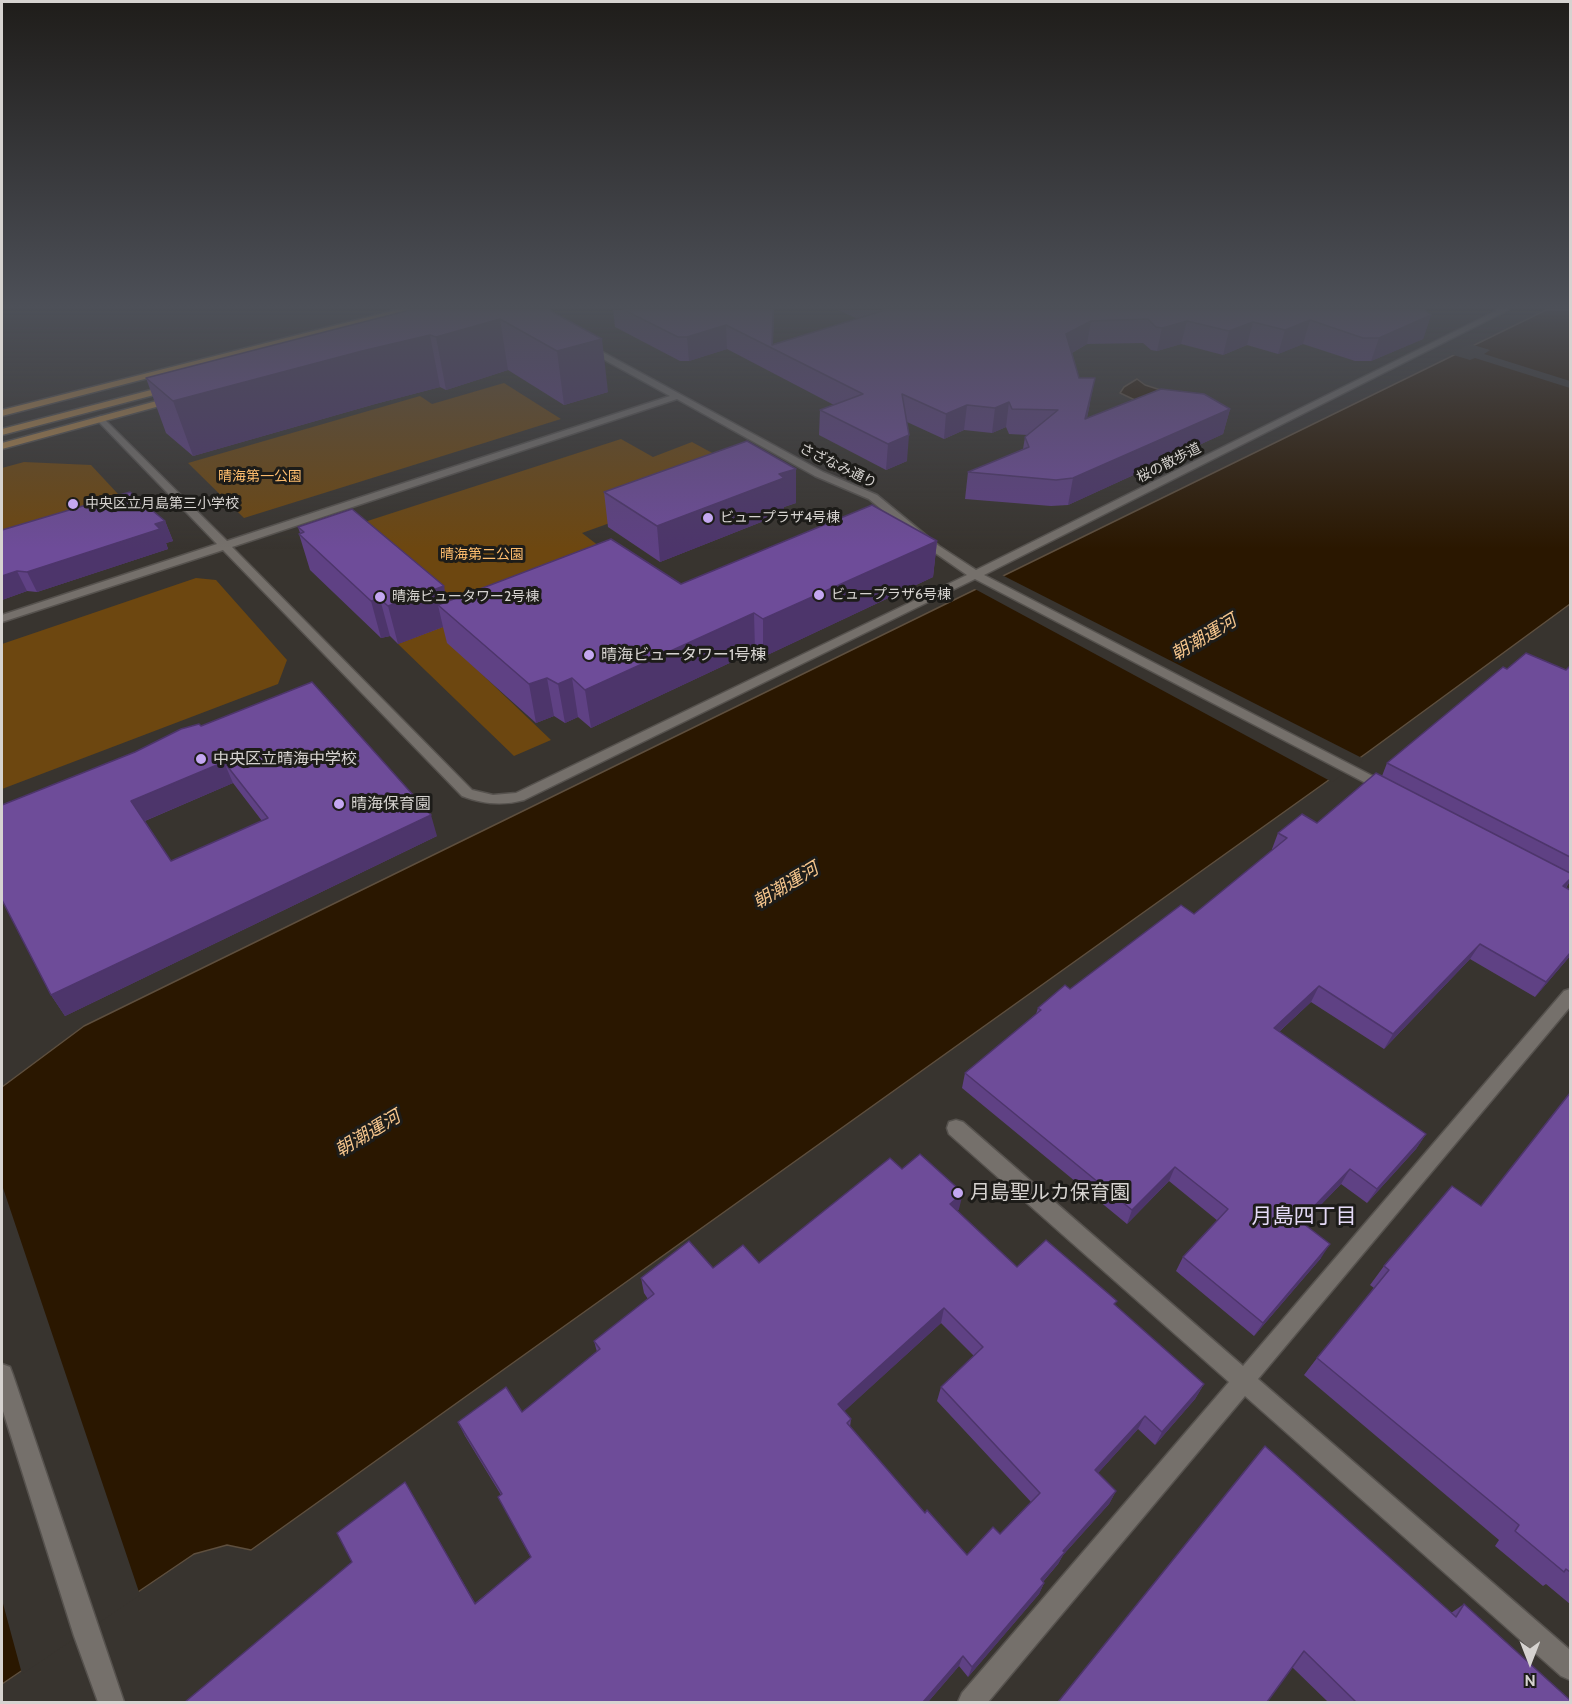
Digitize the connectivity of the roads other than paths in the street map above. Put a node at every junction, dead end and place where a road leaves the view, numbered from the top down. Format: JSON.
{"nodes":[{"id":1,"x":94,"y":390,"type":"edge"},
{"id":2,"x":161,"y":390,"type":"edge"},
{"id":3,"x":666,"y":390,"type":"edge"},
{"id":4,"x":1348,"y":390,"type":"edge"},
{"id":5,"x":678,"y":396,"type":"junction"},
{"id":6,"x":181,"y":397,"type":"edge"},
{"id":7,"x":2,"y":413,"type":"edge"},
{"id":8,"x":101,"y":419,"type":"junction"},
{"id":9,"x":2,"y":432,"type":"edge"},
{"id":10,"x":2,"y":446,"type":"edge"},
{"id":11,"x":225,"y":546,"type":"junction"},
{"id":12,"x":979,"y":577,"type":"junction"},
{"id":13,"x":2,"y":619,"type":"edge"},
{"id":14,"x":1403,"y":798,"type":"edge"},
{"id":15,"x":1570,"y":996,"type":"edge"},
{"id":16,"x":956,"y":1128,"type":"dead end"},
{"id":17,"x":2,"y":1376,"type":"edge"},
{"id":18,"x":1244,"y":1381,"type":"junction"},
{"id":19,"x":1570,"y":1667,"type":"edge"},
{"id":20,"x":111,"y":1702,"type":"edge"},
{"id":21,"x":971,"y":1702,"type":"edge"}],
"edges":[{"from":1,"to":7,"type":"main road"},
{"from":2,"to":9,"type":"main road"},
{"from":3,"to":5,"type":"street","name":"さざなみ通り"},
{"from":4,"to":12,"type":"street","name":"桜の散歩道"},
{"from":5,"to":11,"type":"street"},
{"from":5,"to":12,"type":"street","name":"さざなみ通り"},
{"from":6,"to":8,"type":"main road"},
{"from":8,"to":10,"type":"main road"},
{"from":8,"to":11,"type":"street","name":"桜の散歩道"},
{"from":11,"to":12,"type":"street","name":"桜の散歩道"},
{"from":11,"to":13,"type":"street"},
{"from":12,"to":14,"type":"street","name":"さざなみ通り"},
{"from":15,"to":18,"type":"street"},
{"from":16,"to":18,"type":"street"},
{"from":17,"to":20,"type":"street"},
{"from":18,"to":19,"type":"street"},
{"from":18,"to":21,"type":"street"}]}
